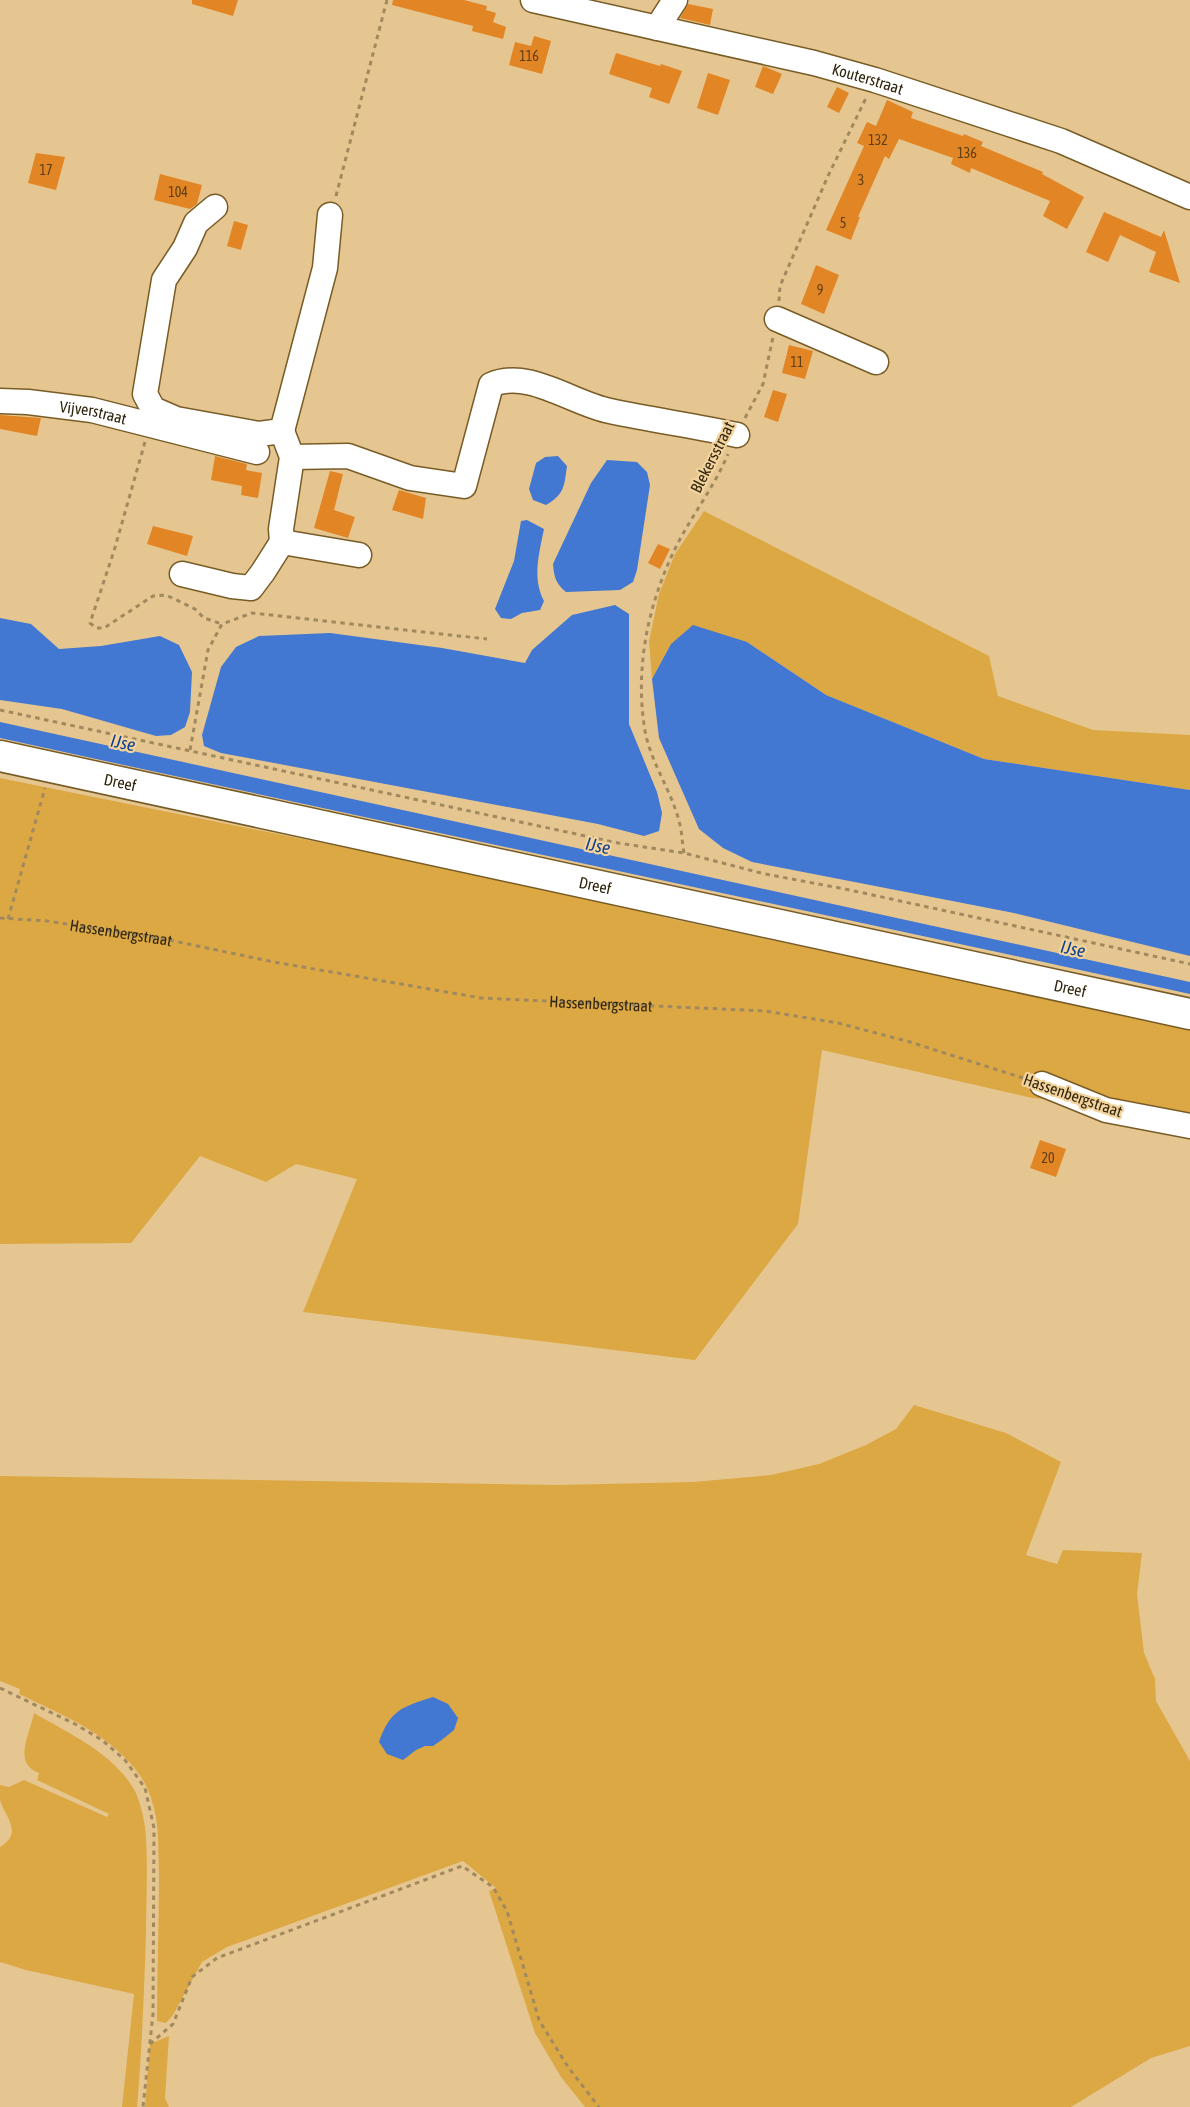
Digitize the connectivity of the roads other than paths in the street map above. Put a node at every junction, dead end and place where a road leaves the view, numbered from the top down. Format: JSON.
{"nodes":[{"id":1,"x":533,"y":0,"type":"edge"},
{"id":2,"x":675,"y":0,"type":"edge"},
{"id":3,"x":657,"y":28,"type":"junction"},
{"id":4,"x":1190,"y":197,"type":"edge"},
{"id":5,"x":215,"y":207,"type":"dead end"},
{"id":6,"x":330,"y":215,"type":"road end"},
{"id":7,"x":777,"y":319,"type":"road end"},
{"id":8,"x":876,"y":362,"type":"dead end"},
{"id":9,"x":0,"y":401,"type":"edge"},
{"id":10,"x":282,"y":431,"type":"junction"},
{"id":11,"x":737,"y":435,"type":"road end"},
{"id":12,"x":257,"y":452,"type":"dead end"},
{"id":13,"x":292,"y":457,"type":"junction"},
{"id":14,"x":282,"y":542,"type":"junction"},
{"id":15,"x":359,"y":555,"type":"dead end"},
{"id":16,"x":182,"y":574,"type":"dead end"},
{"id":17,"x":0,"y":756,"type":"edge"},
{"id":18,"x":1190,"y":1014,"type":"edge"},
{"id":19,"x":1042,"y":1084,"type":"road end"},
{"id":20,"x":1190,"y":1126,"type":"edge"}],
"edges":[{"from":1,"to":3,"type":"street","name":"Kouterstraat"},
{"from":2,"to":3,"type":"street"},
{"from":3,"to":4,"type":"street","name":"Kouterstraat"},
{"from":5,"to":10,"type":"street"},
{"from":6,"to":10,"type":"street"},
{"from":7,"to":8,"type":"street"},
{"from":9,"to":12,"type":"street","name":"Vijverstraat"},
{"from":10,"to":13,"type":"street"},
{"from":11,"to":13,"type":"street"},
{"from":13,"to":14,"type":"street"},
{"from":14,"to":15,"type":"street"},
{"from":14,"to":16,"type":"street"},
{"from":17,"to":18,"type":"main road","name":"Dreef"},
{"from":19,"to":20,"type":"street","name":"Hassenbergstraat"}]}
